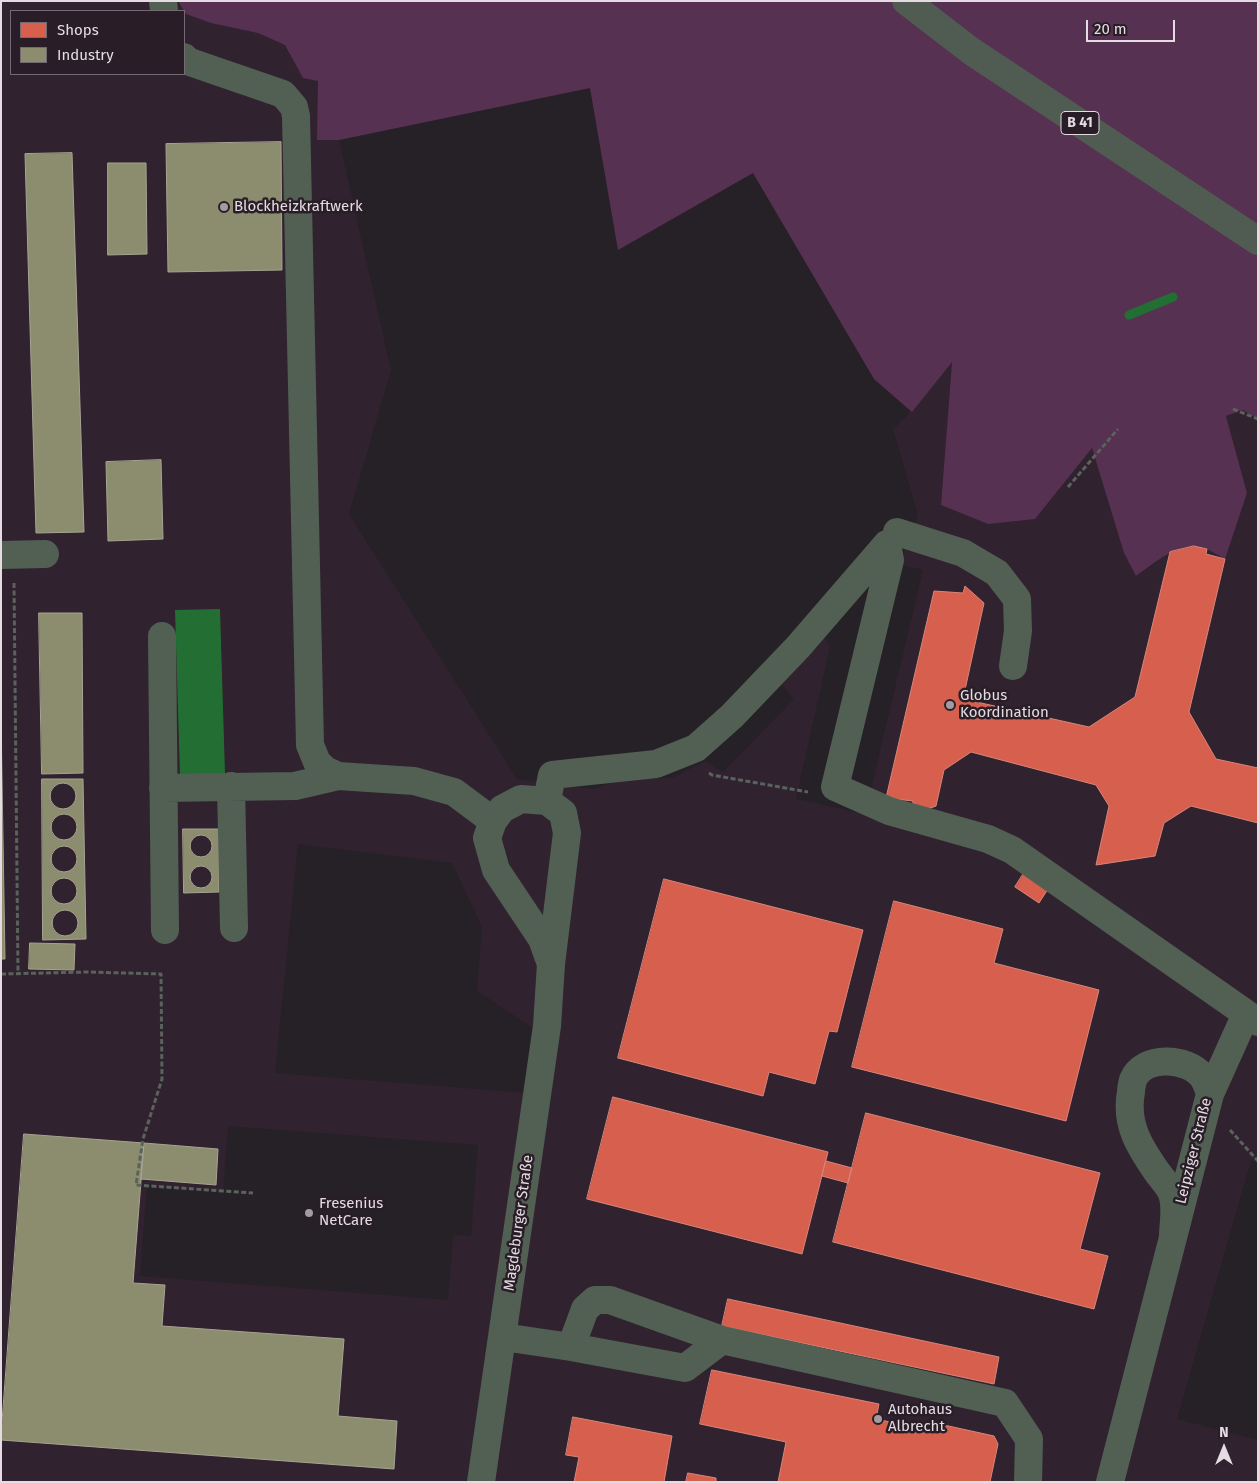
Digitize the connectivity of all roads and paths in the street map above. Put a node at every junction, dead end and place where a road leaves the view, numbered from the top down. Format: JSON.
{"nodes":[{"id":1,"x":906,"y":1,"type":"edge"},
{"id":2,"x":185,"y":58,"type":"edge"},
{"id":3,"x":1258,"y":241,"type":"edge"},
{"id":4,"x":1233,"y":409,"type":"dead end"},
{"id":5,"x":1258,"y":419,"type":"edge"},
{"id":6,"x":1118,"y":429,"type":"dead end"},
{"id":7,"x":1068,"y":487,"type":"dead end"},
{"id":8,"x":897,"y":532,"type":"dead end"},
{"id":9,"x":46,"y":554,"type":"dead end"},
{"id":10,"x":8,"y":555,"type":"edge"},
{"id":11,"x":162,"y":636,"type":"dead end"},
{"id":12,"x":1014,"y":666,"type":"dead end"},
{"id":13,"x":678,"y":755,"type":"junction"},
{"id":14,"x":338,"y":776,"type":"junction"},
{"id":15,"x":231,"y":786,"type":"junction"},
{"id":16,"x":163,"y":788,"type":"junction"},
{"id":17,"x":843,"y":790,"type":"junction"},
{"id":18,"x":547,"y":802,"type":"junction"},
{"id":19,"x":493,"y":821,"type":"junction"},
{"id":20,"x":234,"y":928,"type":"dead end"},
{"id":21,"x":166,"y":930,"type":"dead end"},
{"id":22,"x":551,"y":964,"type":"junction"},
{"id":23,"x":18,"y":973,"type":"junction"},
{"id":24,"x":1,"y":974,"type":"edge"},
{"id":25,"x":1252,"y":1018,"type":"edge"},
{"id":26,"x":1210,"y":1094,"type":"junction"},
{"id":27,"x":1228,"y":1128,"type":"dead end"},
{"id":28,"x":1258,"y":1160,"type":"edge"},
{"id":29,"x":253,"y":1193,"type":"dead end"},
{"id":30,"x":1173,"y":1236,"type":"junction"},
{"id":31,"x":503,"y":1336,"type":"junction"},
{"id":32,"x":722,"y":1340,"type":"junction"},
{"id":33,"x":572,"y":1347,"type":"junction"},
{"id":34,"x":481,"y":1482,"type":"edge"},
{"id":35,"x":1028,"y":1482,"type":"edge"},
{"id":36,"x":1110,"y":1482,"type":"edge"}],
"edges":[{"from":1,"to":3,"type":"highway","number":"B 41"},
{"from":2,"to":14,"type":"street"},
{"from":4,"to":5,"type":"path"},
{"from":6,"to":7,"type":"path"},
{"from":8,"to":12,"type":"street"},
{"from":9,"to":10,"type":"street"},
{"from":10,"to":23,"type":"path"},
{"from":11,"to":16,"type":"street"},
{"from":13,"to":17,"type":"path"},
{"from":13,"to":17,"type":"street"},
{"from":13,"to":18,"type":"street"},
{"from":14,"to":15,"type":"street"},
{"from":14,"to":19,"type":"street"},
{"from":15,"to":16,"type":"street"},
{"from":15,"to":20,"type":"street"},
{"from":16,"to":21,"type":"street"},
{"from":17,"to":25,"type":"street"},
{"from":18,"to":19,"type":"street"},
{"from":18,"to":22,"type":"street","name":"Magdeburger Straße"},
{"from":19,"to":22,"type":"street","name":"Magdeburger Straße"},
{"from":22,"to":31,"type":"street","name":"Magdeburger Straße"},
{"from":23,"to":24,"type":"path"},
{"from":23,"to":29,"type":"path"},
{"from":25,"to":26,"type":"street"},
{"from":26,"to":30,"type":"street","name":"Leipziger Straße"},
{"from":26,"to":30,"type":"street","name":"Leipziger Straße"},
{"from":27,"to":28,"type":"path"},
{"from":30,"to":36,"type":"street","name":"Leipziger Straße"},
{"from":31,"to":33,"type":"street"},
{"from":31,"to":34,"type":"street","name":"Magdeburger Straße"},
{"from":32,"to":33,"type":"street"},
{"from":32,"to":33,"type":"street"},
{"from":32,"to":35,"type":"street"}]}
